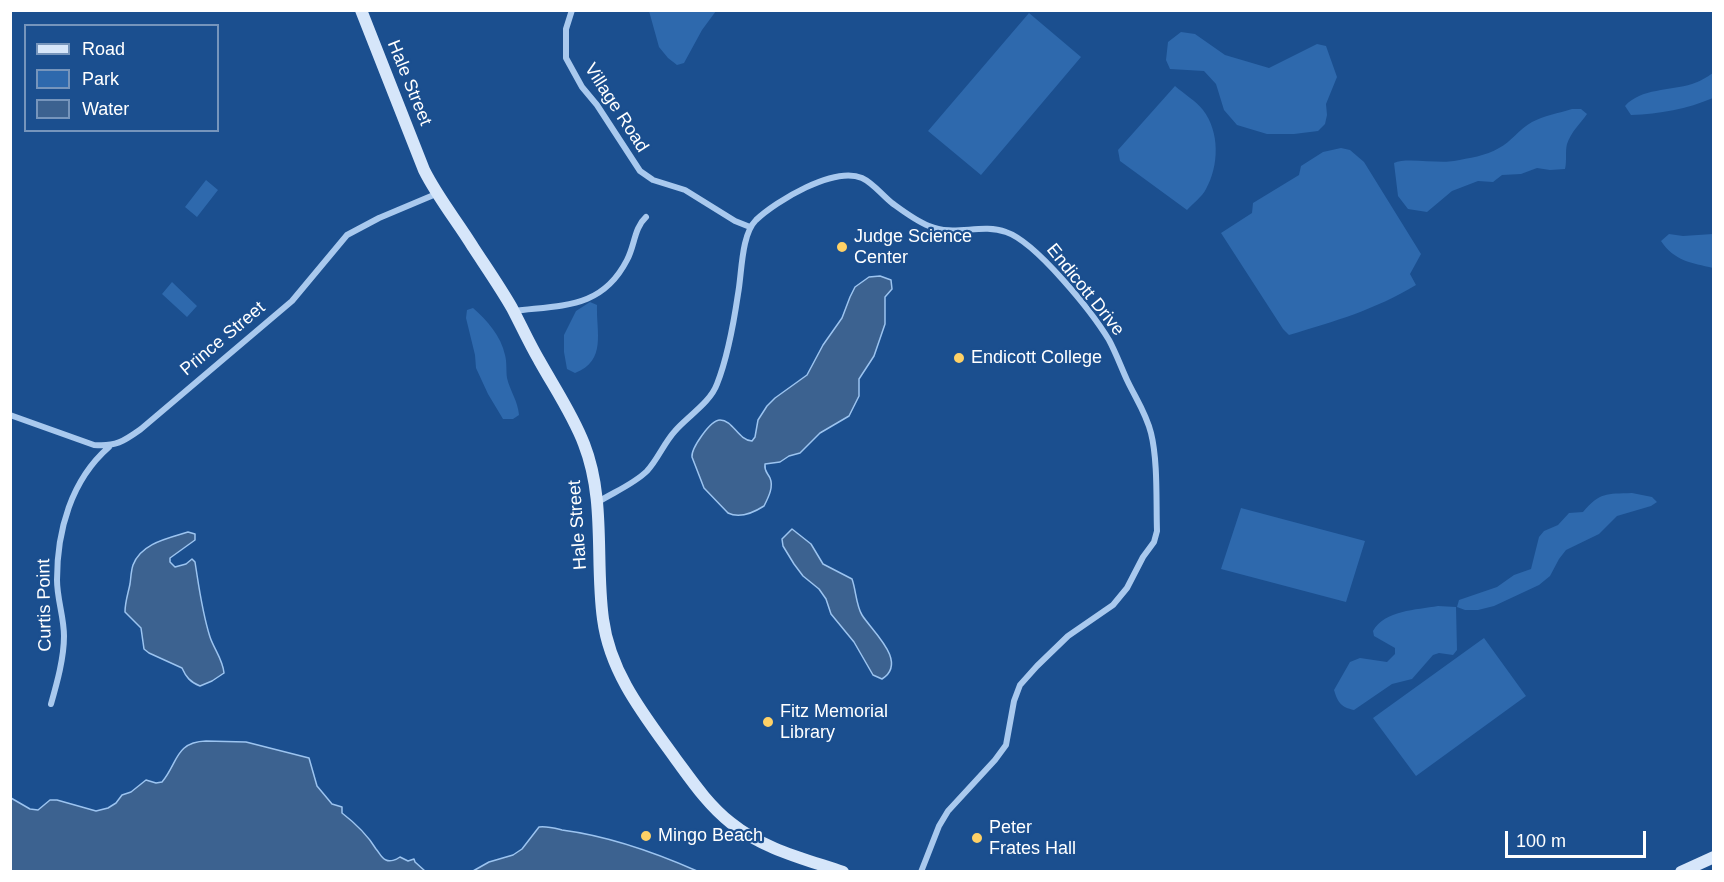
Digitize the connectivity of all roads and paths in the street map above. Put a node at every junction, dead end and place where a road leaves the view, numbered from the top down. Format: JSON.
{"nodes":[{"id":1,"x":361,"y":10,"type":"edge"},
{"id":2,"x":572,"y":10,"type":"edge"},
{"id":3,"x":436,"y":194,"type":"junction"},
{"id":4,"x":646,"y":217,"type":"dead end"},
{"id":5,"x":750,"y":227,"type":"junction"},
{"id":6,"x":513,"y":311,"type":"junction"},
{"id":7,"x":10,"y":415,"type":"edge"},
{"id":8,"x":109,"y":447,"type":"junction"},
{"id":9,"x":598,"y":502,"type":"junction"},
{"id":10,"x":51,"y":704,"type":"dead end"},
{"id":11,"x":1713,"y":857,"type":"edge"},
{"id":12,"x":843,"y":872,"type":"edge"},
{"id":13,"x":921,"y":872,"type":"edge"},
{"id":14,"x":1681,"y":872,"type":"edge"}],
"edges":[{"from":1,"to":3,"type":"main road","name":"Hale Street"},
{"from":2,"to":5,"type":"street","name":"Village Road"},
{"from":3,"to":6,"type":"main road","name":"Hale Street"},
{"from":3,"to":8,"type":"street","name":"Prince Street"},
{"from":4,"to":6,"type":"street"},
{"from":5,"to":9,"type":"street"},
{"from":5,"to":13,"type":"street","name":"Endicott Drive"},
{"from":6,"to":9,"type":"main road","name":"Hale Street"},
{"from":7,"to":8,"type":"street"},
{"from":8,"to":10,"type":"street","name":"Curtis Point"},
{"from":9,"to":12,"type":"main road","name":"Hale Street"},
{"from":11,"to":14,"type":"main road"}]}
